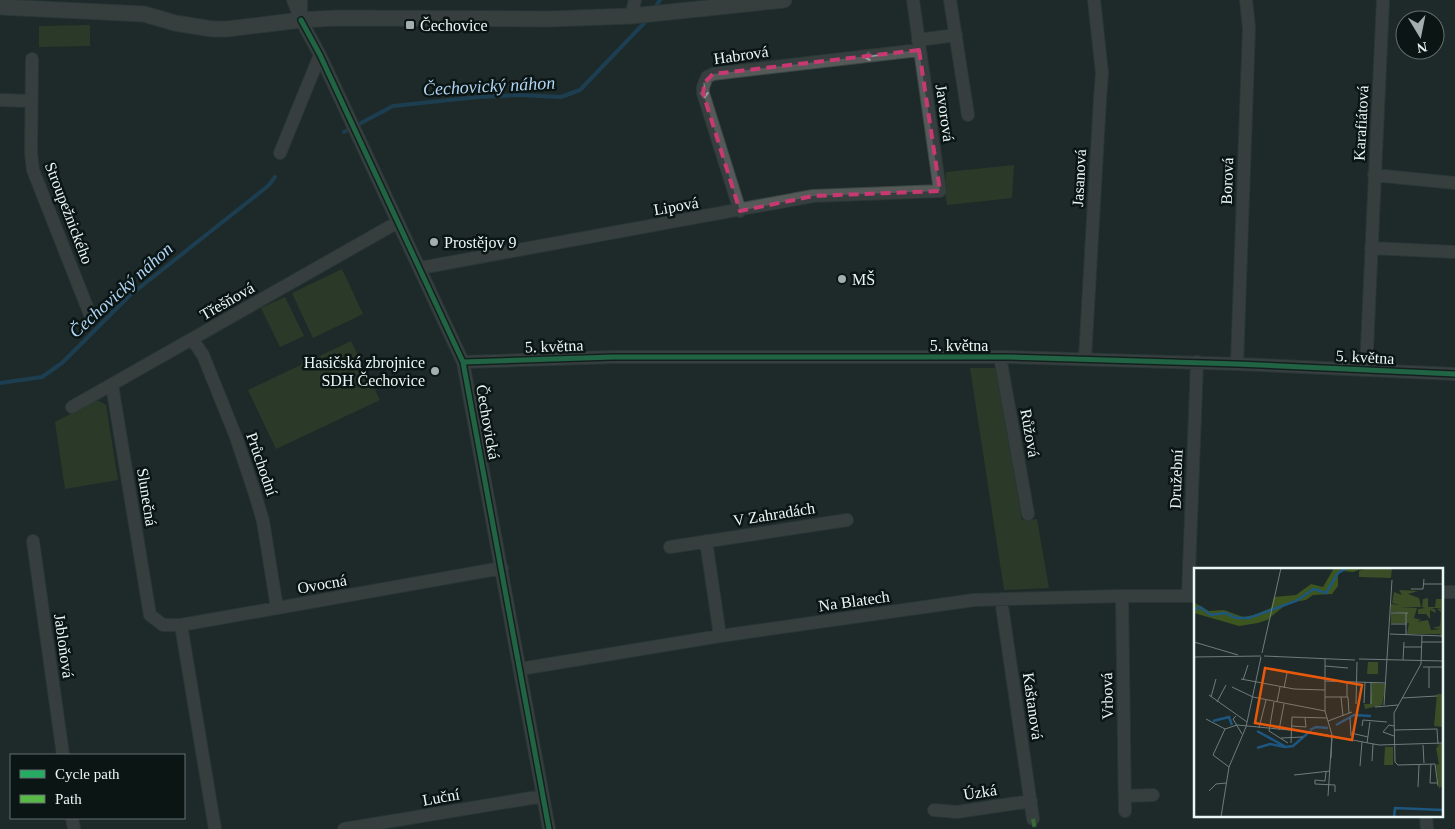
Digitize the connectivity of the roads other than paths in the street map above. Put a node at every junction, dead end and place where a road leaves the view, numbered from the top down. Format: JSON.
{"nodes":[{"id":1,"x":293,"y":0,"type":"edge"},
{"id":2,"x":301,"y":0,"type":"edge"},
{"id":3,"x":635,"y":0,"type":"edge"},
{"id":4,"x":784,"y":0,"type":"edge"},
{"id":5,"x":913,"y":0,"type":"edge"},
{"id":6,"x":950,"y":0,"type":"edge"},
{"id":7,"x":1094,"y":0,"type":"edge"},
{"id":8,"x":1246,"y":0,"type":"edge"},
{"id":9,"x":1383,"y":0,"type":"edge"},
{"id":10,"x":33,"y":4,"type":"edge"},
{"id":11,"x":0,"y":7,"type":"edge"},
{"id":12,"x":635,"y":16,"type":"junction"},
{"id":13,"x":301,"y":20,"type":"junction"},
{"id":14,"x":956,"y":35,"type":"junction"},
{"id":15,"x":918,"y":45,"type":"junction"},
{"id":16,"x":320,"y":55,"type":"junction"},
{"id":17,"x":32,"y":59,"type":"dead end"},
{"id":18,"x":0,"y":100,"type":"edge"},
{"id":19,"x":30,"y":101,"type":"junction"},
{"id":20,"x":968,"y":115,"type":"dead end"},
{"id":21,"x":280,"y":153,"type":"dead end"},
{"id":22,"x":1374,"y":175,"type":"junction"},
{"id":23,"x":1455,"y":183,"type":"edge"},
{"id":24,"x":940,"y":191,"type":"joint"},
{"id":25,"x":740,"y":211,"type":"junction"},
{"id":26,"x":398,"y":222,"type":"junction"},
{"id":27,"x":1371,"y":248,"type":"junction"},
{"id":28,"x":1455,"y":252,"type":"edge"},
{"id":29,"x":420,"y":268,"type":"junction"},
{"id":30,"x":91,"y":317,"type":"dead end"},
{"id":31,"x":192,"y":340,"type":"junction"},
{"id":32,"x":1000,"y":357,"type":"junction"},
{"id":33,"x":1085,"y":358,"type":"junction"},
{"id":34,"x":463,"y":362,"type":"junction"},
{"id":35,"x":1197,"y":362,"type":"junction"},
{"id":36,"x":1236,"y":364,"type":"junction"},
{"id":37,"x":1366,"y":370,"type":"junction"},
{"id":38,"x":1455,"y":374,"type":"edge"},
{"id":39,"x":112,"y":385,"type":"junction"},
{"id":40,"x":72,"y":407,"type":"dead end"},
{"id":41,"x":1028,"y":514,"type":"dead end"},
{"id":42,"x":847,"y":520,"type":"dead end"},
{"id":43,"x":33,"y":541,"type":"dead end"},
{"id":44,"x":706,"y":541,"type":"junction"},
{"id":45,"x":670,"y":547,"type":"dead end"},
{"id":46,"x":502,"y":568,"type":"junction"},
{"id":47,"x":1442,"y":592,"type":"edge"},
{"id":48,"x":1455,"y":592,"type":"edge"},
{"id":49,"x":1122,"y":596,"type":"junction"},
{"id":50,"x":1191,"y":596,"type":"edge"},
{"id":51,"x":1001,"y":599,"type":"junction"},
{"id":52,"x":277,"y":608,"type":"junction"},
{"id":53,"x":150,"y":615,"type":"joint"},
{"id":54,"x":181,"y":624,"type":"junction"},
{"id":55,"x":720,"y":636,"type":"junction"},
{"id":56,"x":520,"y":669,"type":"junction"},
{"id":57,"x":63,"y":754,"type":"edge"},
{"id":58,"x":1153,"y":795,"type":"dead end"},
{"id":59,"x":543,"y":796,"type":"junction"},
{"id":60,"x":1125,"y":796,"type":"junction"},
{"id":61,"x":1030,"y":800,"type":"junction"},
{"id":62,"x":934,"y":810,"type":"dead end"},
{"id":63,"x":1125,"y":811,"type":"dead end"},
{"id":64,"x":1426,"y":816,"type":"edge"},
{"id":65,"x":1033,"y":819,"type":"dead end"},
{"id":66,"x":215,"y":829,"type":"edge"},
{"id":67,"x":344,"y":829,"type":"edge"},
{"id":68,"x":549,"y":829,"type":"edge"},
{"id":69,"x":1427,"y":829,"type":"edge"}],
"edges":[{"from":1,"to":13,"type":"street","name":"Čechovická"},
{"from":2,"to":13,"type":"street","name":"Čechovická"},
{"from":3,"to":12,"type":"street"},
{"from":4,"to":12,"type":"street"},
{"from":5,"to":15,"type":"street","name":"Javorová"},
{"from":6,"to":14,"type":"street","name":"Javorová"},
{"from":7,"to":33,"type":"street","name":"Jasanová"},
{"from":8,"to":36,"type":"street","name":"Borová"},
{"from":9,"to":22,"type":"street","name":"Karafiátová"},
{"from":10,"to":11,"type":"street"},
{"from":10,"to":13,"type":"street"},
{"from":12,"to":13,"type":"street"},
{"from":13,"to":16,"type":"street","name":"Čechovická"},
{"from":14,"to":15,"type":"street"},
{"from":14,"to":20,"type":"street","name":"Javorová"},
{"from":15,"to":24,"type":"street","name":"Javorová"},
{"from":15,"to":25,"type":"street","name":"Habrová","one_way":true},
{"from":16,"to":21,"type":"street"},
{"from":16,"to":26,"type":"street","name":"Čechovická"},
{"from":17,"to":19,"type":"street","name":"Stroupežnického"},
{"from":18,"to":19,"type":"street"},
{"from":19,"to":30,"type":"street","name":"Stroupežnického"},
{"from":22,"to":23,"type":"street"},
{"from":22,"to":27,"type":"street","name":"Karafiátová"},
{"from":24,"to":25,"type":"street","name":"Lipová"},
{"from":25,"to":29,"type":"street","name":"Lipová"},
{"from":26,"to":29,"type":"street","name":"Čechovická"},
{"from":26,"to":31,"type":"street","name":"Třešňová"},
{"from":27,"to":28,"type":"street"},
{"from":27,"to":37,"type":"street","name":"Karafiátová"},
{"from":29,"to":34,"type":"street","name":"Čechovická"},
{"from":31,"to":39,"type":"street","name":"Třešňová"},
{"from":31,"to":52,"type":"street","name":"Průchodní"},
{"from":32,"to":33,"type":"street","name":"5. května"},
{"from":32,"to":34,"type":"street","name":"5. května"},
{"from":32,"to":41,"type":"street","name":"Růžová"},
{"from":33,"to":35,"type":"street","name":"5. května"},
{"from":34,"to":46,"type":"street","name":"Čechovická"},
{"from":35,"to":36,"type":"street","name":"5. května"},
{"from":35,"to":50,"type":"street","name":"Družební"},
{"from":36,"to":37,"type":"street","name":"5. května"},
{"from":37,"to":38,"type":"street","name":"5. května"},
{"from":39,"to":40,"type":"street","name":"Třešňová"},
{"from":39,"to":53,"type":"street","name":"Slunečná"},
{"from":42,"to":44,"type":"street","name":"V Zahradách"},
{"from":43,"to":57,"type":"street","name":"Jabloňová"},
{"from":44,"to":45,"type":"street","name":"V Zahradách"},
{"from":44,"to":55,"type":"street"},
{"from":46,"to":52,"type":"street","name":"Ovocná"},
{"from":46,"to":56,"type":"street","name":"Čechovická"},
{"from":47,"to":48,"type":"street"},
{"from":49,"to":50,"type":"street","name":"Na Blatech"},
{"from":49,"to":51,"type":"street","name":"Na Blatech"},
{"from":49,"to":60,"type":"street","name":"Vrbová"},
{"from":51,"to":55,"type":"street","name":"Na Blatech"},
{"from":51,"to":61,"type":"street","name":"Kaštanová"},
{"from":52,"to":54,"type":"street","name":"Ovocná"},
{"from":53,"to":54,"type":"street","name":"Ovocná"},
{"from":54,"to":66,"type":"street"},
{"from":55,"to":56,"type":"street","name":"Na Blatech"},
{"from":56,"to":59,"type":"street","name":"Čechovická"},
{"from":58,"to":60,"type":"street"},
{"from":59,"to":67,"type":"street","name":"Luční"},
{"from":59,"to":68,"type":"street","name":"Čechovická"},
{"from":60,"to":63,"type":"street","name":"Vrbová"},
{"from":61,"to":62,"type":"street","name":"Úzká"},
{"from":61,"to":65,"type":"street","name":"Kaštanová"},
{"from":64,"to":69,"type":"street"}]}
